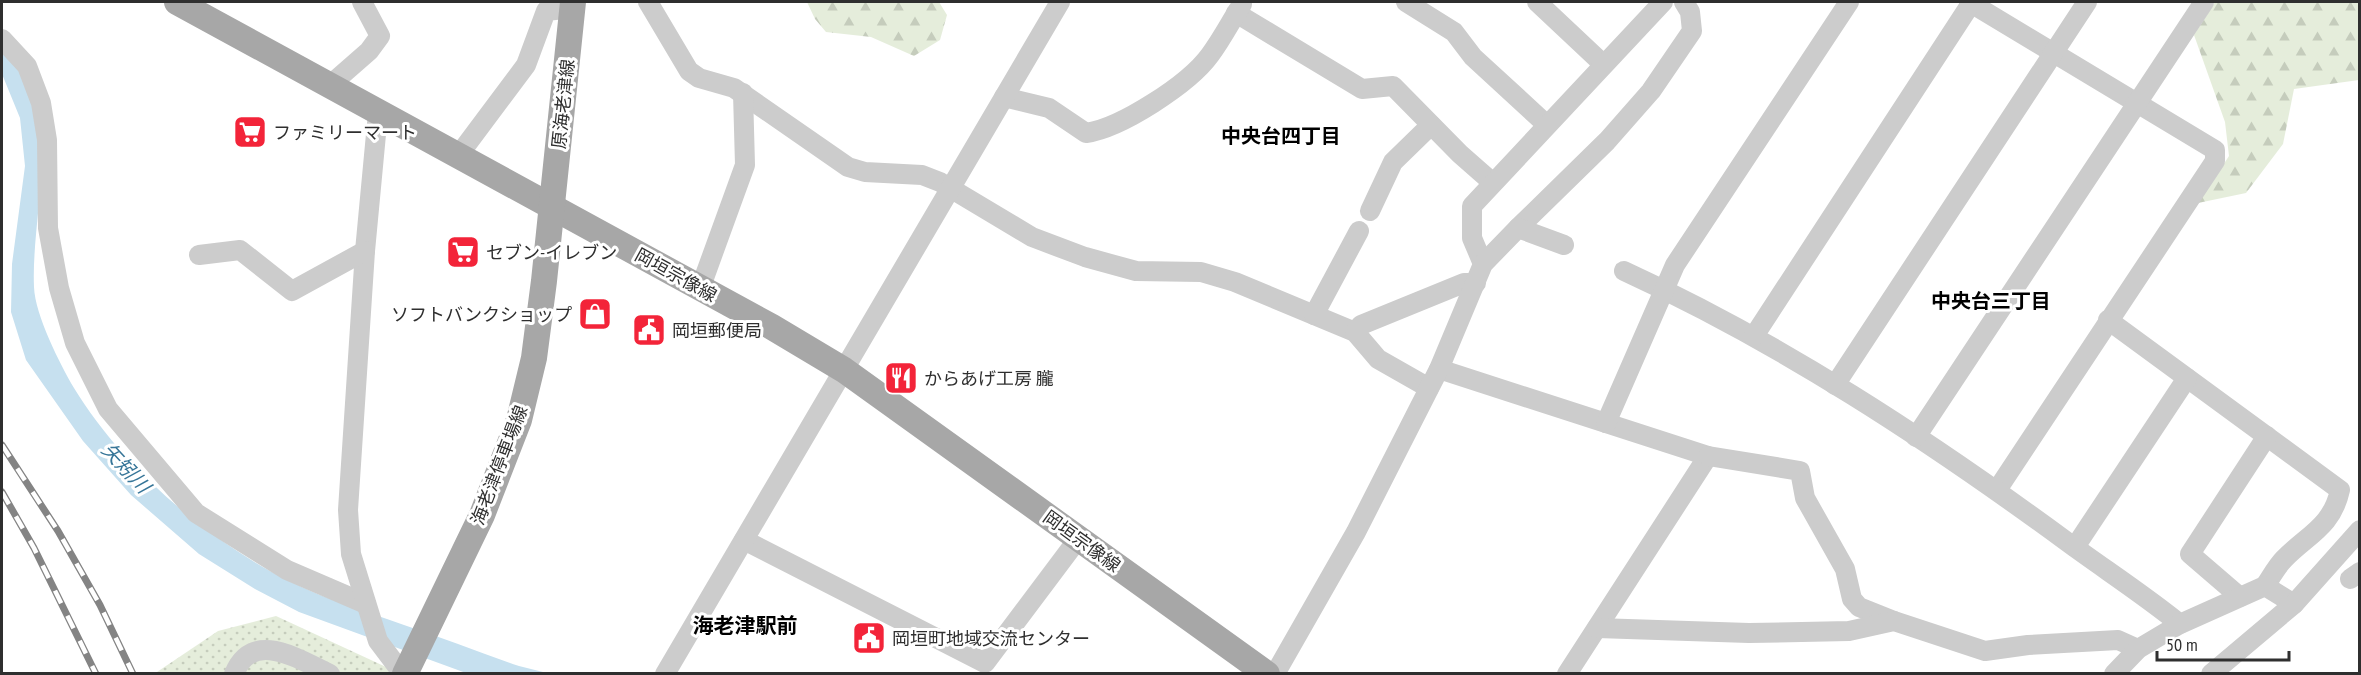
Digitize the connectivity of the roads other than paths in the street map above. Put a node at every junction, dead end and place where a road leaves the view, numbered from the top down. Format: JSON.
{"nodes":[{"id":1,"x":177,"y":2,"type":"edge"},
{"id":2,"x":363,"y":2,"type":"edge"},
{"id":3,"x":648,"y":2,"type":"edge"},
{"id":4,"x":1060,"y":2,"type":"edge"},
{"id":5,"x":1406,"y":2,"type":"edge"},
{"id":6,"x":1537,"y":2,"type":"edge"},
{"id":7,"x":1661,"y":2,"type":"edge"},
{"id":8,"x":1684,"y":2,"type":"edge"},
{"id":9,"x":1850,"y":2,"type":"edge"},
{"id":10,"x":1971,"y":2,"type":"edge"},
{"id":11,"x":2087,"y":2,"type":"edge"},
{"id":12,"x":2204,"y":2,"type":"edge"},
{"id":13,"x":573,"y":5,"type":"edge"},
{"id":14,"x":1240,"y":7,"type":"edge"},
{"id":15,"x":2,"y":39,"type":"edge"},
{"id":16,"x":2054,"y":53,"type":"junction"},
{"id":17,"x":1603,"y":64,"type":"junction"},
{"id":18,"x":329,"y":86,"type":"junction"},
{"id":19,"x":743,"y":93,"type":"junction"},
{"id":20,"x":1004,"y":97,"type":"junction"},
{"id":21,"x":2137,"y":102,"type":"junction"},
{"id":22,"x":378,"y":113,"type":"junction"},
{"id":23,"x":1431,"y":125,"type":"junction"},
{"id":24,"x":1546,"y":125,"type":"junction"},
{"id":25,"x":458,"y":156,"type":"junction"},
{"id":26,"x":1493,"y":183,"type":"junction"},
{"id":27,"x":950,"y":189,"type":"junction"},
{"id":28,"x":552,"y":207,"type":"junction"},
{"id":29,"x":1370,"y":211,"type":"dead end"},
{"id":30,"x":1518,"y":228,"type":"junction"},
{"id":31,"x":1359,"y":231,"type":"dead end"},
{"id":32,"x":1564,"y":244,"type":"dead end"},
{"id":33,"x":365,"y":251,"type":"junction"},
{"id":34,"x":200,"y":255,"type":"dead end"},
{"id":35,"x":1483,"y":264,"type":"junction"},
{"id":36,"x":1624,"y":271,"type":"dead end"},
{"id":37,"x":1476,"y":283,"type":"junction"},
{"id":38,"x":700,"y":289,"type":"junction"},
{"id":39,"x":1664,"y":289,"type":"junction"},
{"id":40,"x":1314,"y":315,"type":"junction"},
{"id":41,"x":2108,"y":320,"type":"junction"},
{"id":42,"x":1355,"y":332,"type":"junction"},
{"id":43,"x":1754,"y":336,"type":"junction"},
{"id":44,"x":1439,"y":369,"type":"junction"},
{"id":45,"x":844,"y":370,"type":"junction"},
{"id":46,"x":2187,"y":378,"type":"junction"},
{"id":47,"x":1835,"y":386,"type":"junction"},
{"id":48,"x":1429,"y":388,"type":"junction"},
{"id":49,"x":1606,"y":423,"type":"junction"},
{"id":50,"x":2267,"y":436,"type":"junction"},
{"id":51,"x":1916,"y":437,"type":"junction"},
{"id":52,"x":1708,"y":456,"type":"junction"},
{"id":53,"x":1997,"y":490,"type":"junction"},
{"id":54,"x":2360,"y":530,"type":"edge"},
{"id":55,"x":1078,"y":539,"type":"junction"},
{"id":56,"x":744,"y":540,"type":"junction"},
{"id":57,"x":2075,"y":547,"type":"junction"},
{"id":58,"x":2265,"y":586,"type":"junction"},
{"id":59,"x":2240,"y":597,"type":"junction"},
{"id":60,"x":366,"y":604,"type":"junction"},
{"id":61,"x":2295,"y":604,"type":"junction"},
{"id":62,"x":1894,"y":621,"type":"junction"},
{"id":63,"x":2180,"y":624,"type":"junction"},
{"id":64,"x":1597,"y":628,"type":"junction"},
{"id":65,"x":2138,"y":649,"type":"junction"},
{"id":66,"x":234,"y":674,"type":"edge"},
{"id":67,"x":330,"y":674,"type":"edge"},
{"id":68,"x":404,"y":674,"type":"edge"},
{"id":69,"x":665,"y":674,"type":"edge"},
{"id":70,"x":1266,"y":674,"type":"edge"},
{"id":71,"x":1275,"y":674,"type":"edge"},
{"id":72,"x":1567,"y":674,"type":"edge"},
{"id":73,"x":2114,"y":674,"type":"edge"},
{"id":74,"x":2211,"y":674,"type":"edge"}],
"edges":[{"from":1,"to":18,"type":"main road","name":"岡垣宗像線"},
{"from":2,"to":18,"type":"street"},
{"from":3,"to":19,"type":"street"},
{"from":4,"to":20,"type":"street"},
{"from":5,"to":24,"type":"street"},
{"from":6,"to":17,"type":"street"},
{"from":7,"to":17,"type":"street"},
{"from":8,"to":30,"type":"street"},
{"from":9,"to":39,"type":"street"},
{"from":10,"to":16,"type":"street"},
{"from":10,"to":43,"type":"street"},
{"from":11,"to":16,"type":"street"},
{"from":12,"to":21,"type":"street"},
{"from":13,"to":25,"type":"street"},
{"from":13,"to":28,"type":"main road","name":"原海老津線"},
{"from":14,"to":20,"type":"street"},
{"from":14,"to":23,"type":"street"},
{"from":15,"to":60,"type":"street"},
{"from":16,"to":21,"type":"street"},
{"from":16,"to":47,"type":"street"},
{"from":17,"to":24,"type":"street"},
{"from":18,"to":22,"type":"main road","name":"岡垣宗像線"},
{"from":19,"to":27,"type":"street"},
{"from":19,"to":38,"type":"street"},
{"from":20,"to":27,"type":"street"},
{"from":21,"to":41,"type":"street"},
{"from":21,"to":51,"type":"street"},
{"from":22,"to":25,"type":"main road","name":"岡垣宗像線"},
{"from":22,"to":33,"type":"street"},
{"from":23,"to":26,"type":"street"},
{"from":23,"to":29,"type":"street"},
{"from":24,"to":26,"type":"street"},
{"from":25,"to":28,"type":"main road","name":"岡垣宗像線"},
{"from":26,"to":35,"type":"street"},
{"from":27,"to":40,"type":"street"},
{"from":27,"to":45,"type":"street"},
{"from":28,"to":38,"type":"main road","name":"岡垣宗像線"},
{"from":28,"to":68,"type":"main road","name":"海老津停車場線"},
{"from":30,"to":32,"type":"street"},
{"from":30,"to":35,"type":"street"},
{"from":31,"to":40,"type":"street"},
{"from":33,"to":34,"type":"street"},
{"from":33,"to":60,"type":"street"},
{"from":35,"to":37,"type":"street"},
{"from":36,"to":39,"type":"street"},
{"from":37,"to":42,"type":"street"},
{"from":37,"to":44,"type":"street"},
{"from":38,"to":45,"type":"main road","name":"岡垣宗像線"},
{"from":39,"to":43,"type":"street"},
{"from":39,"to":49,"type":"street"},
{"from":40,"to":42,"type":"street"},
{"from":41,"to":46,"type":"street"},
{"from":41,"to":53,"type":"street"},
{"from":42,"to":48,"type":"street"},
{"from":43,"to":47,"type":"street"},
{"from":44,"to":48,"type":"street"},
{"from":44,"to":49,"type":"street"},
{"from":45,"to":55,"type":"main road","name":"岡垣宗像線"},
{"from":45,"to":56,"type":"street"},
{"from":46,"to":50,"type":"street"},
{"from":46,"to":57,"type":"street"},
{"from":47,"to":51,"type":"street"},
{"from":48,"to":71,"type":"street"},
{"from":49,"to":52,"type":"street"},
{"from":50,"to":58,"type":"street"},
{"from":50,"to":59,"type":"street"},
{"from":51,"to":53,"type":"street"},
{"from":52,"to":62,"type":"street"},
{"from":52,"to":64,"type":"street"},
{"from":53,"to":57,"type":"street"},
{"from":54,"to":61,"type":"street"},
{"from":55,"to":56,"type":"street"},
{"from":55,"to":70,"type":"main road","name":"岡垣宗像線"},
{"from":56,"to":69,"type":"street"},
{"from":57,"to":63,"type":"street"},
{"from":58,"to":59,"type":"street"},
{"from":58,"to":61,"type":"street"},
{"from":59,"to":63,"type":"street"},
{"from":60,"to":68,"type":"street"},
{"from":61,"to":74,"type":"street"},
{"from":62,"to":64,"type":"street"},
{"from":62,"to":65,"type":"street"},
{"from":63,"to":65,"type":"street"},
{"from":64,"to":72,"type":"street"},
{"from":65,"to":73,"type":"street"},
{"from":66,"to":67,"type":"street"}]}
